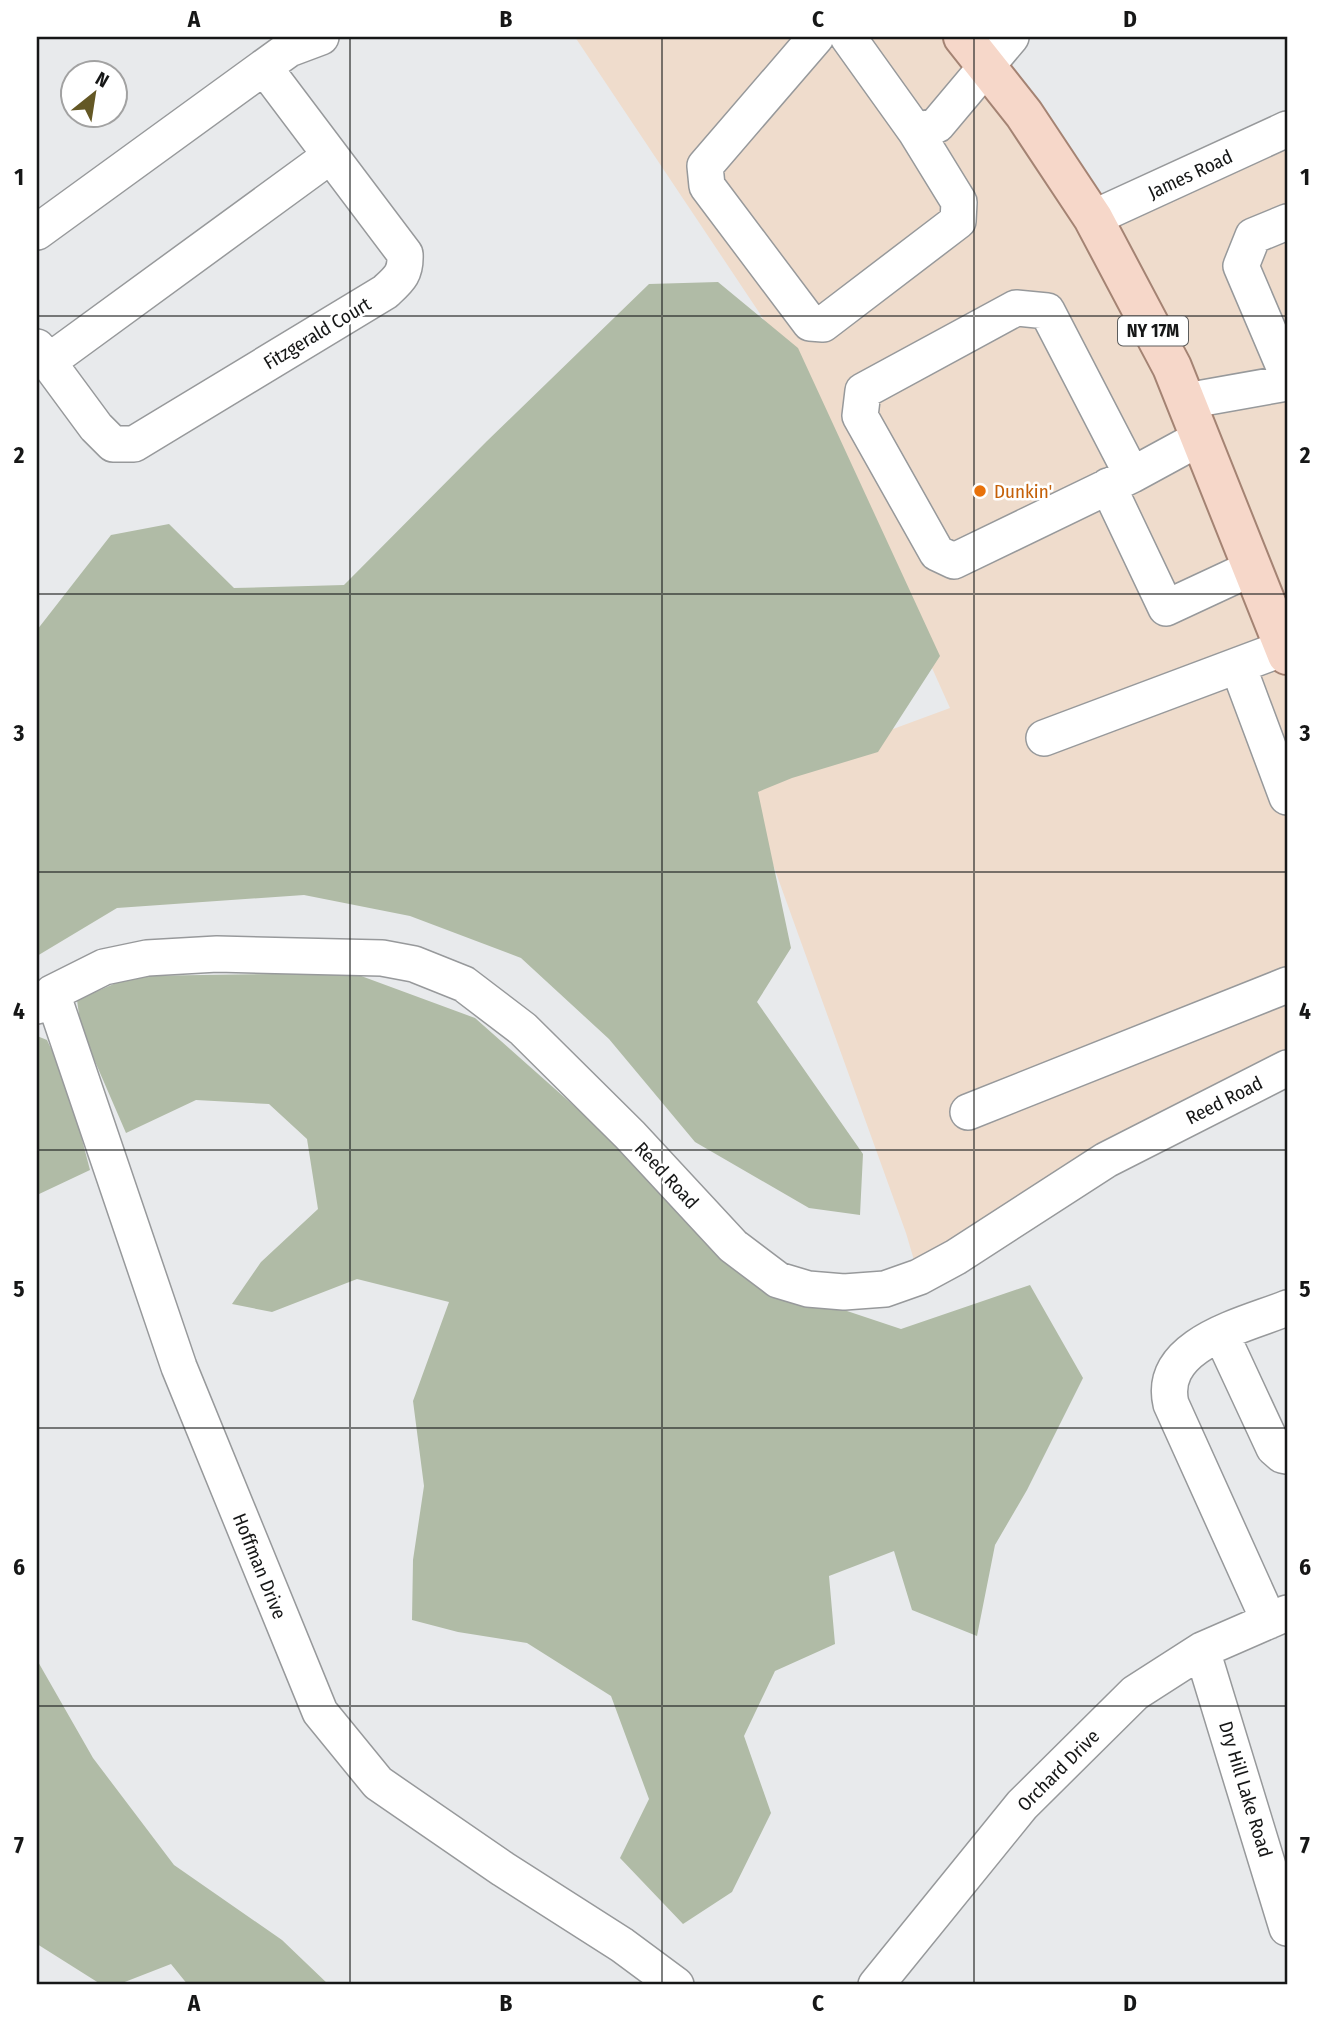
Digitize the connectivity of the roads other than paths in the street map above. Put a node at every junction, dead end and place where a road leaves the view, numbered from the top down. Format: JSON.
{"nodes":[{"id":1,"x":321,"y":37,"type":"edge"},
{"id":2,"x":816,"y":37,"type":"edge"},
{"id":3,"x":848,"y":37,"type":"edge"},
{"id":4,"x":962,"y":37,"type":"edge"},
{"id":5,"x":1011,"y":37,"type":"edge"},
{"id":6,"x":264,"y":67,"type":"junction"},
{"id":7,"x":988,"y":67,"type":"junction"},
{"id":8,"x":1287,"y":129,"type":"edge"},
{"id":9,"x":916,"y":132,"type":"junction"},
{"id":10,"x":330,"y":156,"type":"junction"},
{"id":11,"x":1093,"y":218,"type":"junction"},
{"id":12,"x":1287,"y":222,"type":"edge"},
{"id":13,"x":37,"y":232,"type":"edge"},
{"id":14,"x":42,"y":355,"type":"edge"},
{"id":15,"x":1287,"y":374,"type":"edge"},
{"id":16,"x":1287,"y":383,"type":"edge"},
{"id":17,"x":1186,"y":401,"type":"junction"},
{"id":18,"x":1200,"y":438,"type":"junction"},
{"id":19,"x":1120,"y":481,"type":"junction"},
{"id":20,"x":1252,"y":568,"type":"junction"},
{"id":21,"x":1286,"y":652,"type":"edge"},
{"id":22,"x":1238,"y":666,"type":"junction"},
{"id":23,"x":1044,"y":738,"type":"dead end"},
{"id":24,"x":1287,"y":797,"type":"edge"},
{"id":25,"x":1287,"y":986,"type":"edge"},
{"id":26,"x":45,"y":999,"type":"edge"},
{"id":27,"x":1287,"y":1068,"type":"edge"},
{"id":28,"x":968,"y":1112,"type":"dead end"},
{"id":29,"x":1287,"y":1308,"type":"edge"},
{"id":30,"x":1221,"y":1334,"type":"junction"},
{"id":31,"x":1287,"y":1456,"type":"edge"},
{"id":32,"x":1278,"y":1617,"type":"edge"},
{"id":33,"x":1202,"y":1650,"type":"junction"},
{"id":34,"x":1287,"y":1928,"type":"edge"},
{"id":35,"x":676,"y":1985,"type":"edge"},
{"id":36,"x":876,"y":1985,"type":"edge"}],
"edges":[{"from":1,"to":6,"type":"street"},
{"from":2,"to":9,"type":"street"},
{"from":3,"to":9,"type":"street"},
{"from":4,"to":7,"type":"main road","number":"NY 17M"},
{"from":5,"to":7,"type":"street"},
{"from":6,"to":10,"type":"street","name":"Fitzgerald Court"},
{"from":6,"to":13,"type":"street"},
{"from":7,"to":9,"type":"street"},
{"from":7,"to":11,"type":"main road","number":"NY 17M"},
{"from":8,"to":11,"type":"street","name":"James Road"},
{"from":10,"to":14,"type":"street"},
{"from":10,"to":14,"type":"street","name":"Fitzgerald Court"},
{"from":11,"to":17,"type":"main road","number":"NY 17M"},
{"from":12,"to":15,"type":"street"},
{"from":16,"to":17,"type":"street"},
{"from":17,"to":18,"type":"main road","number":"NY 17M"},
{"from":18,"to":19,"type":"street"},
{"from":18,"to":20,"type":"main road","number":"NY 17M"},
{"from":19,"to":19,"type":"street"},
{"from":19,"to":20,"type":"street"},
{"from":20,"to":21,"type":"main road","number":"NY 17M"},
{"from":21,"to":22,"type":"street"},
{"from":22,"to":23,"type":"street"},
{"from":22,"to":24,"type":"street"},
{"from":25,"to":28,"type":"street"},
{"from":26,"to":27,"type":"street","name":"Reed Road"},
{"from":26,"to":35,"type":"street","name":"Hoffman Drive"},
{"from":29,"to":30,"type":"street"},
{"from":30,"to":31,"type":"street"},
{"from":30,"to":32,"type":"street"},
{"from":32,"to":33,"type":"street","name":"Orchard Drive"},
{"from":33,"to":34,"type":"street","name":"Dry Hill Lake Road"},
{"from":33,"to":36,"type":"street","name":"Orchard Drive"}]}
